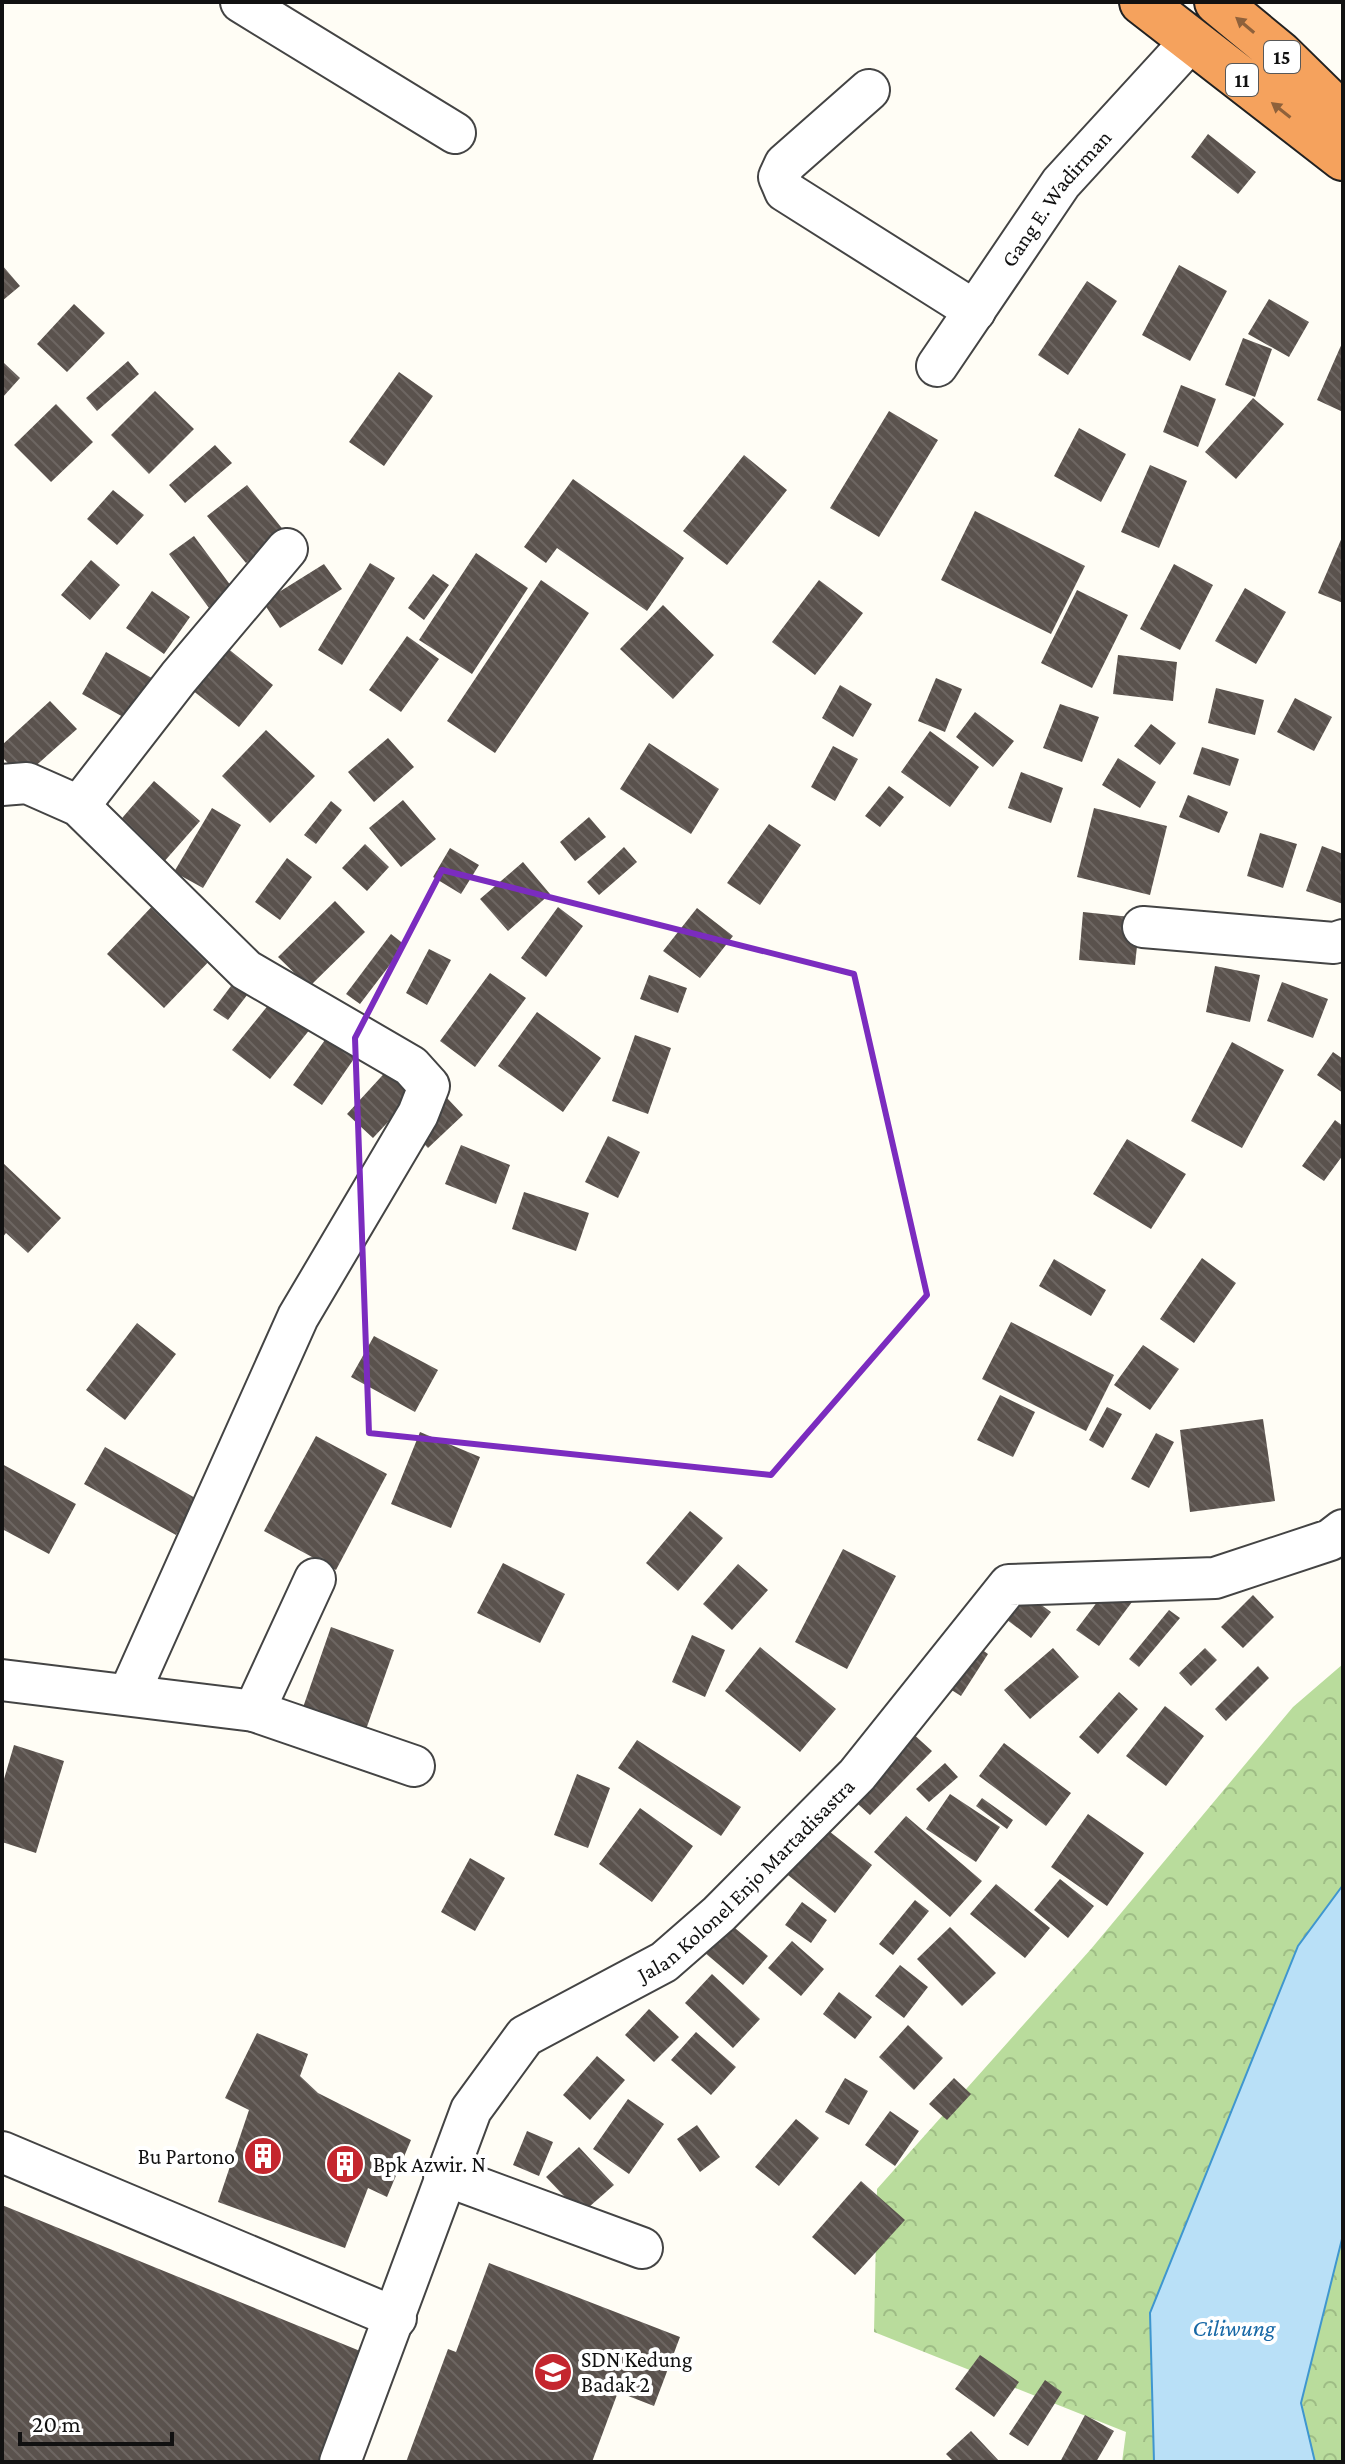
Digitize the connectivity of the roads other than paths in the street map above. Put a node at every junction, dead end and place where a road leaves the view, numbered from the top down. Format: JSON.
{"nodes":[{"id":1,"x":241,"y":2,"type":"edge"},
{"id":2,"x":1142,"y":2,"type":"edge"},
{"id":3,"x":1217,"y":2,"type":"edge"},
{"id":4,"x":1191,"y":41,"type":"junction"},
{"id":5,"x":869,"y":90,"type":"dead end"},
{"id":6,"x":1343,"y":116,"type":"edge"},
{"id":7,"x":455,"y":133,"type":"dead end"},
{"id":8,"x":1343,"y":158,"type":"edge"},
{"id":9,"x":975,"y":311,"type":"junction"},
{"id":10,"x":937,"y":366,"type":"dead end"},
{"id":11,"x":287,"y":549,"type":"dead end"},
{"id":12,"x":2,"y":785,"type":"edge"},
{"id":13,"x":79,"y":806,"type":"junction"},
{"id":14,"x":1143,"y":927,"type":"dead end"},
{"id":15,"x":1343,"y":940,"type":"edge"},
{"id":16,"x":1343,"y":1530,"type":"edge"},
{"id":17,"x":315,"y":1579,"type":"dead end"},
{"id":18,"x":2,"y":1680,"type":"edge"},
{"id":19,"x":129,"y":1694,"type":"junction"},
{"id":20,"x":254,"y":1711,"type":"junction"},
{"id":21,"x":414,"y":1766,"type":"dead end"},
{"id":22,"x":2,"y":2152,"type":"edge"},
{"id":23,"x":444,"y":2175,"type":"junction"},
{"id":24,"x":642,"y":2248,"type":"dead end"},
{"id":25,"x":396,"y":2318,"type":"junction"},
{"id":26,"x":340,"y":2462,"type":"edge"}],
"edges":[{"from":1,"to":7,"type":"street"},
{"from":2,"to":4,"type":"highway","number":"11"},
{"from":6,"to":3,"type":"highway","number":"15","one_way":true},
{"from":8,"to":4,"type":"highway","number":"11","one_way":true},
{"from":4,"to":9,"type":"street","name":"Gang E. Wadirman"},
{"from":5,"to":9,"type":"street"},
{"from":9,"to":10,"type":"street","name":"Gang E. Wadirman"},
{"from":11,"to":13,"type":"street"},
{"from":12,"to":13,"type":"street"},
{"from":13,"to":19,"type":"street"},
{"from":14,"to":15,"type":"street"},
{"from":16,"to":23,"type":"street","name":"Jalan Kolonel Enjo Martadisastra"},
{"from":17,"to":20,"type":"street"},
{"from":18,"to":19,"type":"street"},
{"from":19,"to":20,"type":"street"},
{"from":20,"to":21,"type":"street"},
{"from":22,"to":25,"type":"street"},
{"from":23,"to":24,"type":"street"},
{"from":23,"to":25,"type":"street","name":"Jalan Kolonel Enjo Martadisastra"},
{"from":25,"to":26,"type":"street","name":"Jalan Kolonel Enjo Martadisastra"}]}
